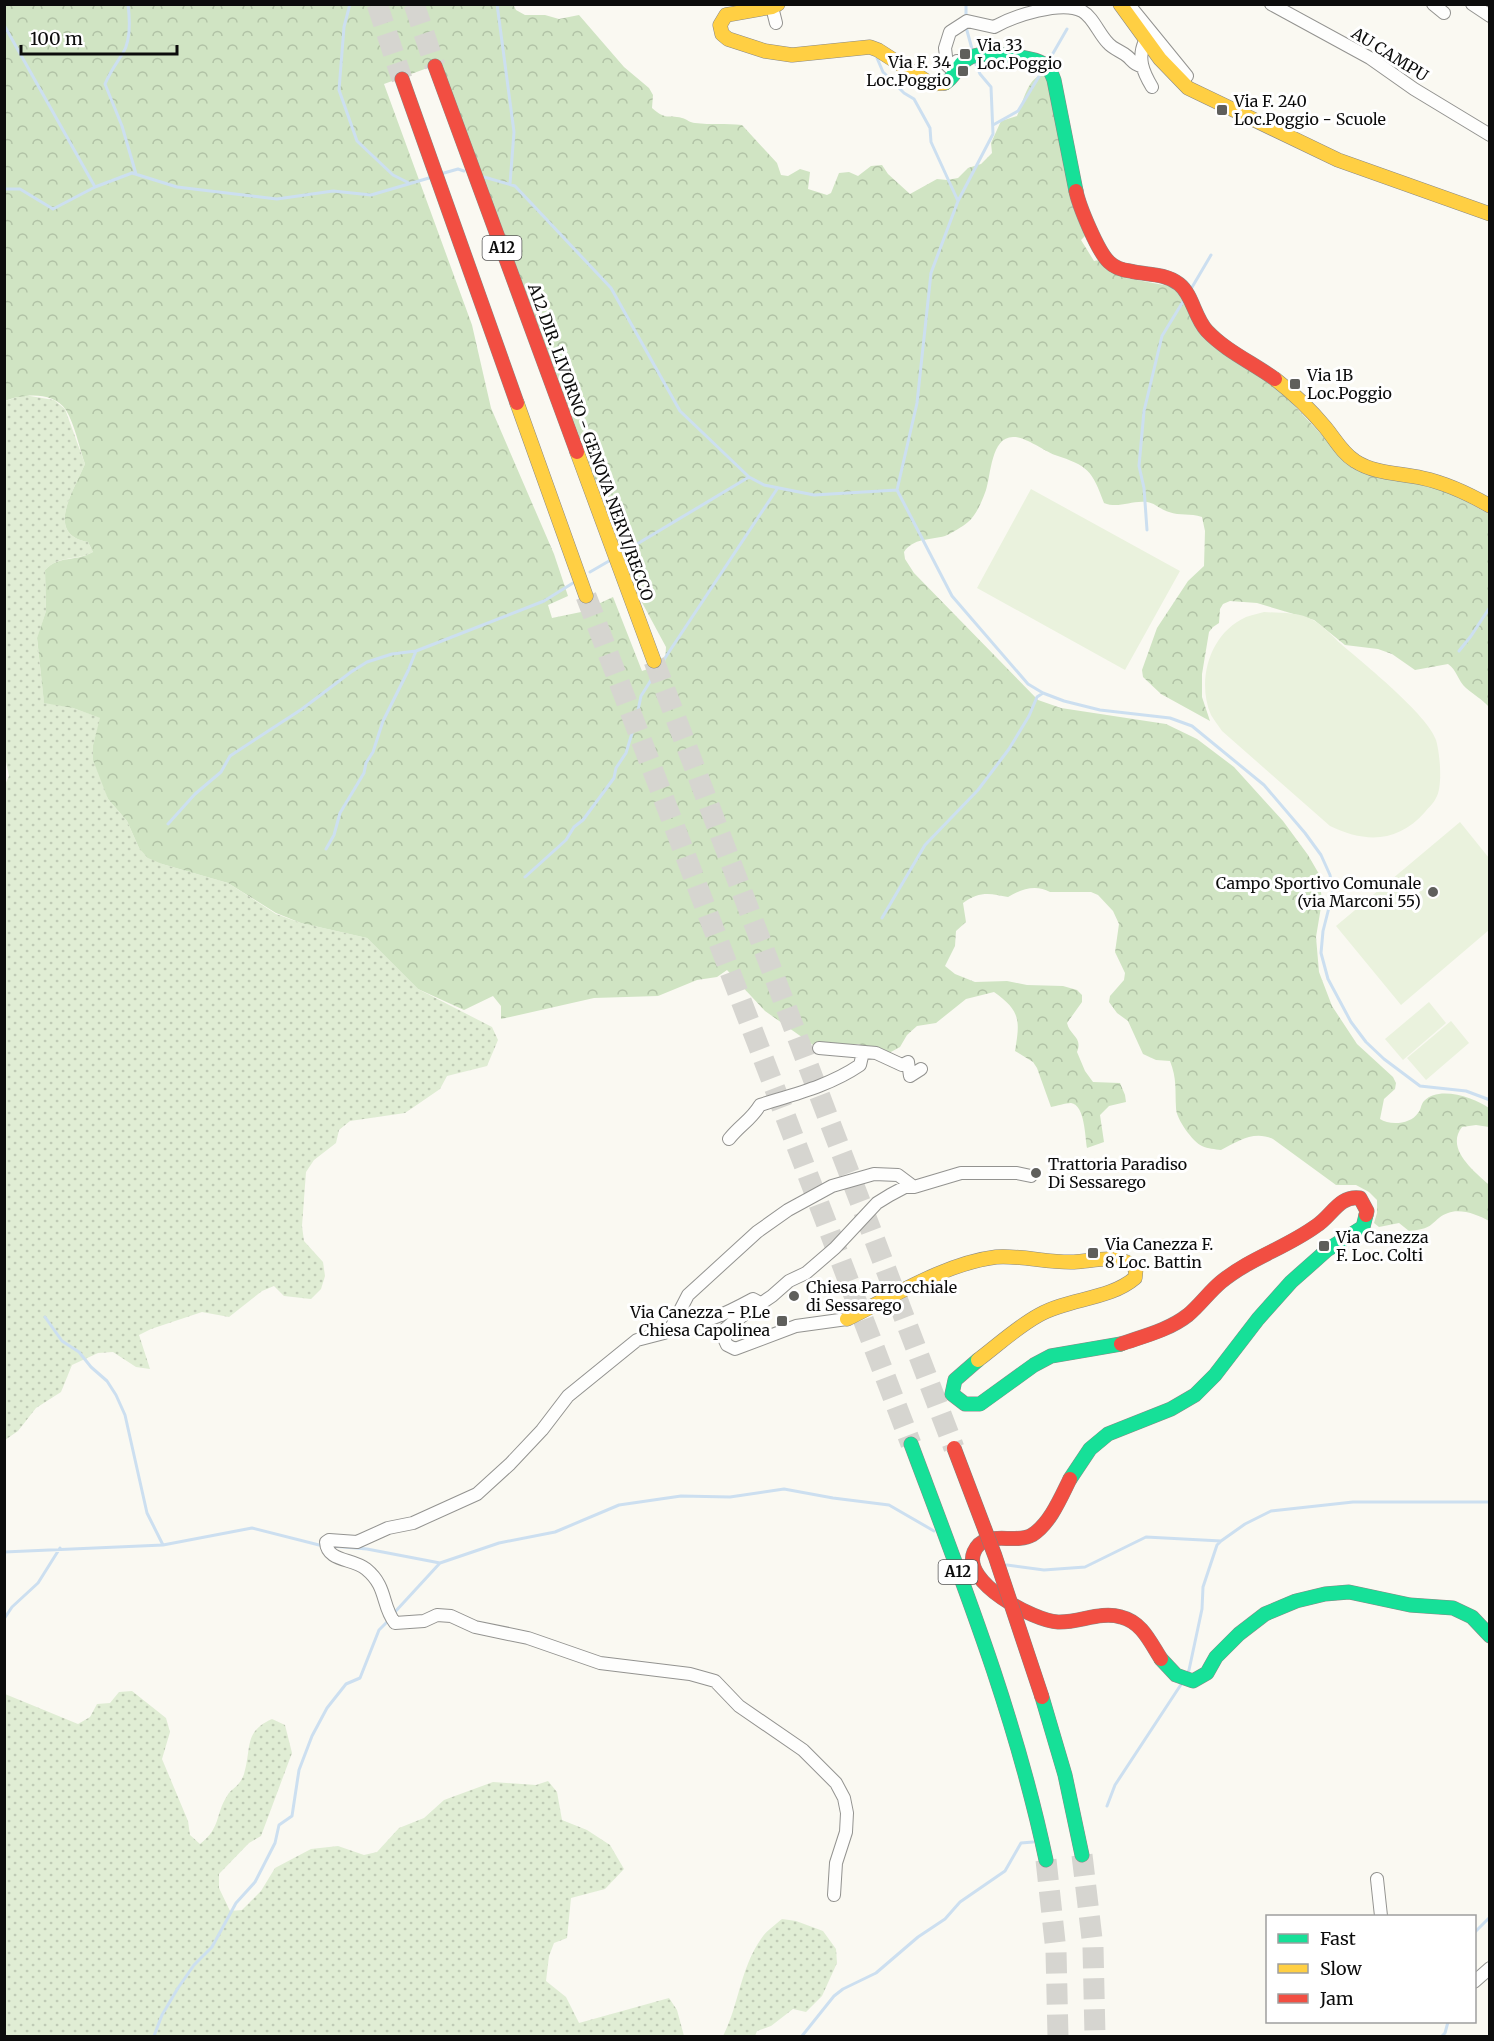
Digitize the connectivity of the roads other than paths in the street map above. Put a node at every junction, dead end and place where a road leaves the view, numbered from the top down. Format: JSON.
{"nodes":[{"id":1,"x":1120,"y":4,"type":"edge"},
{"id":2,"x":1129,"y":4,"type":"edge"},
{"id":3,"x":1271,"y":4,"type":"edge"},
{"id":4,"x":1433,"y":4,"type":"edge"},
{"id":5,"x":1472,"y":4,"type":"edge"},
{"id":6,"x":775,"y":6,"type":"edge"},
{"id":7,"x":1444,"y":14,"type":"dead end"},
{"id":8,"x":1490,"y":16,"type":"edge"},
{"id":9,"x":776,"y":23,"type":"dead end"},
{"id":10,"x":1145,"y":41,"type":"junction"},
{"id":11,"x":970,"y":59,"type":"junction"},
{"id":12,"x":435,"y":66,"type":"tunnel mouth"},
{"id":13,"x":1141,"y":66,"type":"junction"},
{"id":14,"x":402,"y":79,"type":"tunnel mouth"},
{"id":15,"x":1152,"y":87,"type":"dead end"},
{"id":16,"x":1203,"y":95,"type":"junction"},
{"id":17,"x":1490,"y":135,"type":"edge"},
{"id":18,"x":1490,"y":214,"type":"edge"},
{"id":19,"x":1490,"y":506,"type":"edge"},
{"id":20,"x":586,"y":596,"type":"tunnel mouth"},
{"id":21,"x":654,"y":661,"type":"tunnel mouth"},
{"id":22,"x":819,"y":1048,"type":"dead end"},
{"id":23,"x":863,"y":1052,"type":"junction"},
{"id":24,"x":921,"y":1069,"type":"dead end"},
{"id":25,"x":729,"y":1138,"type":"dead end"},
{"id":26,"x":1031,"y":1176,"type":"dead end"},
{"id":27,"x":914,"y":1187,"type":"junction"},
{"id":28,"x":762,"y":1304,"type":"junction"},
{"id":29,"x":847,"y":1319,"type":"joint"},
{"id":30,"x":672,"y":1326,"type":"junction"},
{"id":31,"x":911,"y":1444,"type":"tunnel mouth"},
{"id":32,"x":954,"y":1448,"type":"tunnel mouth"},
{"id":33,"x":1490,"y":1636,"type":"edge"},
{"id":34,"x":1082,"y":1855,"type":"tunnel mouth"},
{"id":35,"x":1046,"y":1860,"type":"tunnel mouth"},
{"id":36,"x":1377,"y":1879,"type":"dead end"},
{"id":37,"x":834,"y":1895,"type":"dead end"},
{"id":38,"x":1380,"y":1915,"type":"edge"},
{"id":39,"x":1490,"y":1968,"type":"edge"},
{"id":40,"x":1476,"y":1980,"type":"edge"}],
"edges":[{"from":1,"to":10,"type":"main road"},
{"from":2,"to":16,"type":"street"},
{"from":3,"to":17,"type":"street","name":"AU CAMPU"},
{"from":4,"to":7,"type":"street"},
{"from":5,"to":8,"type":"street"},
{"from":6,"to":9,"type":"street"},
{"from":6,"to":11,"type":"main road"},
{"from":10,"to":13,"type":"street"},
{"from":10,"to":16,"type":"main road"},
{"from":11,"to":13,"type":"street"},
{"from":11,"to":19,"type":"main road"},
{"from":12,"to":21,"type":"main road","name":"A12 DIR. LIVORNO - GENOVA NERVI/RECCO","number":"A12"},
{"from":13,"to":15,"type":"street"},
{"from":14,"to":20,"type":"main road","number":"A12"},
{"from":16,"to":18,"type":"main road"},
{"from":22,"to":23,"type":"street"},
{"from":23,"to":24,"type":"street"},
{"from":23,"to":25,"type":"street"},
{"from":26,"to":27,"type":"street"},
{"from":27,"to":28,"type":"street"},
{"from":27,"to":30,"type":"street"},
{"from":28,"to":29,"type":"street"},
{"from":28,"to":30,"type":"street"},
{"from":29,"to":33,"type":"main road"},
{"from":30,"to":37,"type":"street"},
{"from":31,"to":35,"type":"main road","number":"A12"},
{"from":32,"to":34,"type":"main road","number":"A12","bridge":true},
{"from":36,"to":38,"type":"street"},
{"from":39,"to":40,"type":"street"}]}
